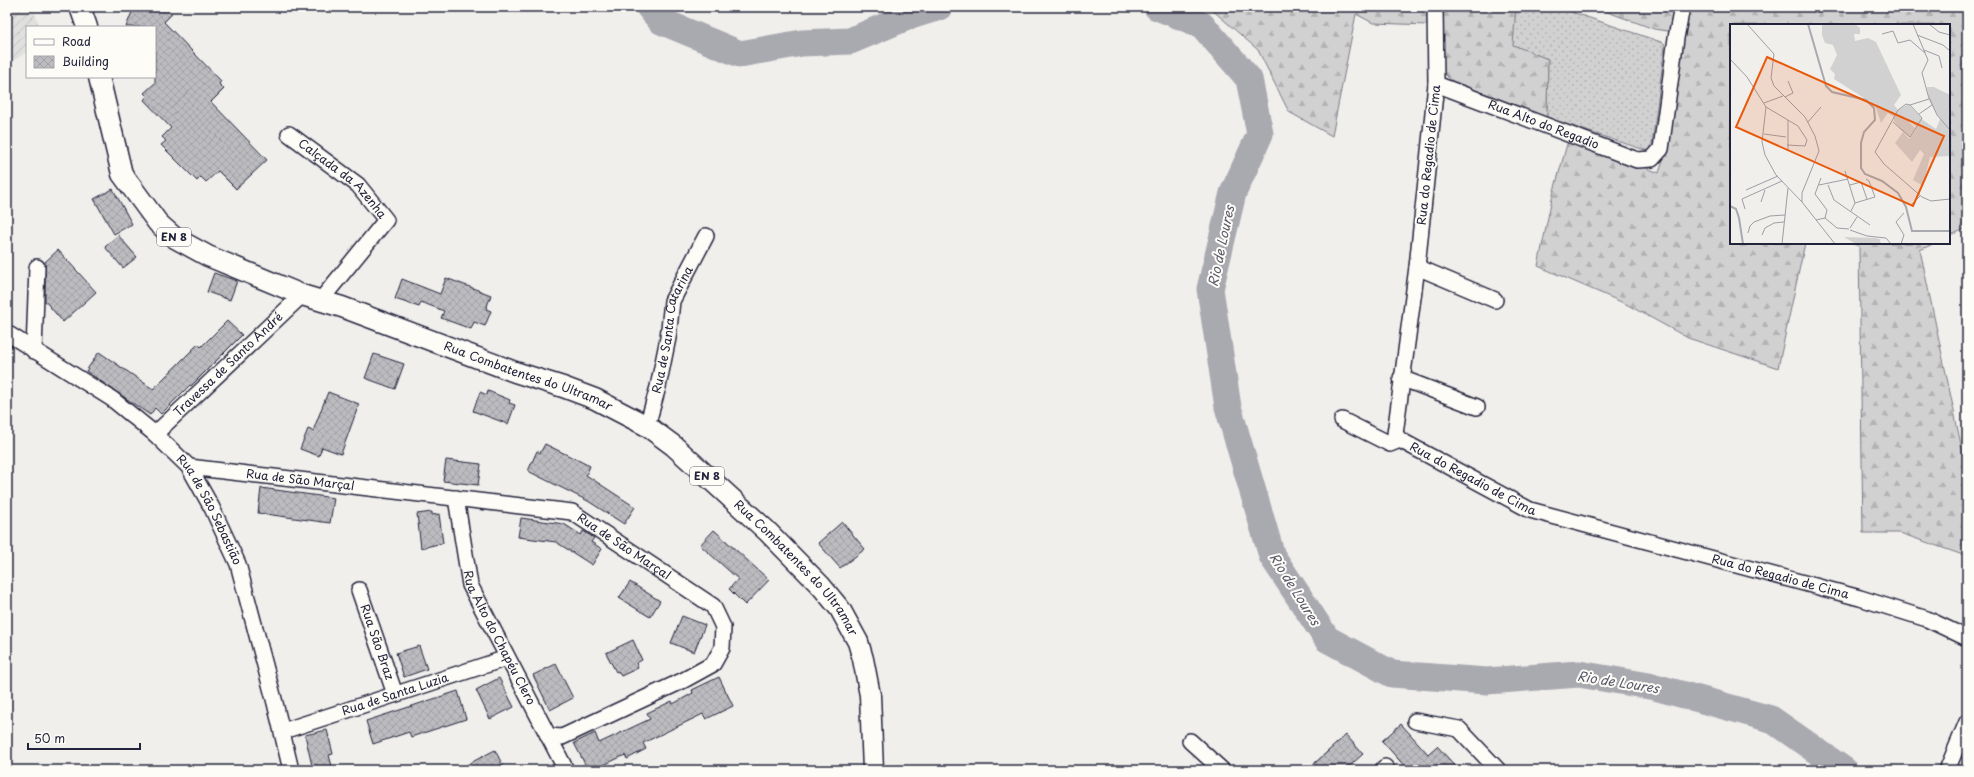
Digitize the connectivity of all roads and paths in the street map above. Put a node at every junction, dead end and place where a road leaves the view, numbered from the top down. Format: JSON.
{"nodes":[{"id":1,"x":80,"y":7,"type":"edge"},
{"id":2,"x":1435,"y":7,"type":"edge"},
{"id":3,"x":1682,"y":7,"type":"edge"},
{"id":4,"x":87,"y":26,"type":"edge"},
{"id":5,"x":99,"y":78,"type":"edge"},
{"id":6,"x":1436,"y":84,"type":"junction"},
{"id":7,"x":289,"y":134,"type":"dead end"},
{"id":8,"x":706,"y":236,"type":"dead end"},
{"id":9,"x":37,"y":267,"type":"dead end"},
{"id":10,"x":1418,"y":267,"type":"junction"},
{"id":11,"x":311,"y":298,"type":"junction"},
{"id":12,"x":1495,"y":300,"type":"dead end"},
{"id":13,"x":7,"y":334,"type":"edge"},
{"id":14,"x":34,"y":351,"type":"junction"},
{"id":15,"x":1401,"y":378,"type":"junction"},
{"id":16,"x":1477,"y":407,"type":"dead end"},
{"id":17,"x":1342,"y":420,"type":"dead end"},
{"id":18,"x":647,"y":426,"type":"junction"},
{"id":19,"x":155,"y":434,"type":"junction"},
{"id":20,"x":1400,"y":440,"type":"junction"},
{"id":21,"x":189,"y":467,"type":"junction"},
{"id":22,"x":456,"y":498,"type":"junction"},
{"id":23,"x":359,"y":590,"type":"dead end"},
{"id":24,"x":1967,"y":638,"type":"edge"},
{"id":25,"x":507,"y":658,"type":"junction"},
{"id":26,"x":395,"y":694,"type":"junction"},
{"id":27,"x":1415,"y":720,"type":"dead end"},
{"id":28,"x":1967,"y":722,"type":"edge"},
{"id":29,"x":283,"y":731,"type":"junction"},
{"id":30,"x":548,"y":736,"type":"junction"},
{"id":31,"x":1190,"y":741,"type":"dead end"},
{"id":32,"x":291,"y":770,"type":"edge"},
{"id":33,"x":566,"y":770,"type":"edge"},
{"id":34,"x":873,"y":770,"type":"edge"},
{"id":35,"x":1222,"y":770,"type":"edge"},
{"id":36,"x":1382,"y":770,"type":"edge"},
{"id":37,"x":1387,"y":770,"type":"edge"},
{"id":38,"x":1498,"y":770,"type":"edge"},
{"id":39,"x":1947,"y":770,"type":"edge"}],
"edges":[{"from":1,"to":4,"type":"main road"},
{"from":2,"to":6,"type":"street","name":"Rua do Regadio de Cima"},
{"from":3,"to":6,"type":"street","name":"Rua Alto do Regadio"},
{"from":5,"to":11,"type":"main road","name":"Rua Combatentes do Ultramar","number":"EN 8"},
{"from":6,"to":10,"type":"street","name":"Rua do Regadio de Cima"},
{"from":7,"to":11,"type":"street","name":"Calçada da Azenha"},
{"from":8,"to":18,"type":"street","name":"Rua de Santa Catarina"},
{"from":9,"to":14,"type":"street"},
{"from":10,"to":12,"type":"street"},
{"from":10,"to":15,"type":"street","name":"Rua do Regadio de Cima"},
{"from":11,"to":18,"type":"main road","name":"Rua Combatentes do Ultramar","number":"EN 8"},
{"from":11,"to":19,"type":"street","name":"Travessa de Santo André"},
{"from":13,"to":14,"type":"street","name":"Rua de São Sebastião"},
{"from":14,"to":19,"type":"street","name":"Rua de São Sebastião"},
{"from":15,"to":16,"type":"street"},
{"from":15,"to":20,"type":"street","name":"Rua do Regadio de Cima"},
{"from":17,"to":20,"type":"street"},
{"from":18,"to":34,"type":"main road","name":"Rua Combatentes do Ultramar","number":"EN 8"},
{"from":19,"to":21,"type":"street","name":"Rua de São Sebastião"},
{"from":20,"to":24,"type":"street","name":"Rua do Regadio de Cima"},
{"from":21,"to":22,"type":"street","name":"Rua de São Marçal"},
{"from":21,"to":29,"type":"street","name":"Rua de São Sebastião"},
{"from":22,"to":25,"type":"street","name":"Rua Alto do Chapéu Clero"},
{"from":22,"to":30,"type":"street","name":"Rua de São Marçal"},
{"from":23,"to":26,"type":"street","name":"Rua São Braz"},
{"from":25,"to":26,"type":"street","name":"Rua de Santa Luzia"},
{"from":25,"to":30,"type":"street","name":"Rua Alto do Chapéu Clero"},
{"from":26,"to":29,"type":"street","name":"Rua de Santa Luzia"},
{"from":27,"to":38,"type":"street"},
{"from":28,"to":39,"type":"street"},
{"from":29,"to":32,"type":"street","name":"Rua de São Sebastião"},
{"from":30,"to":33,"type":"street","name":"Rua Alto do Chapéu Clero"},
{"from":31,"to":35,"type":"street"},
{"from":36,"to":37,"type":"street"}]}
